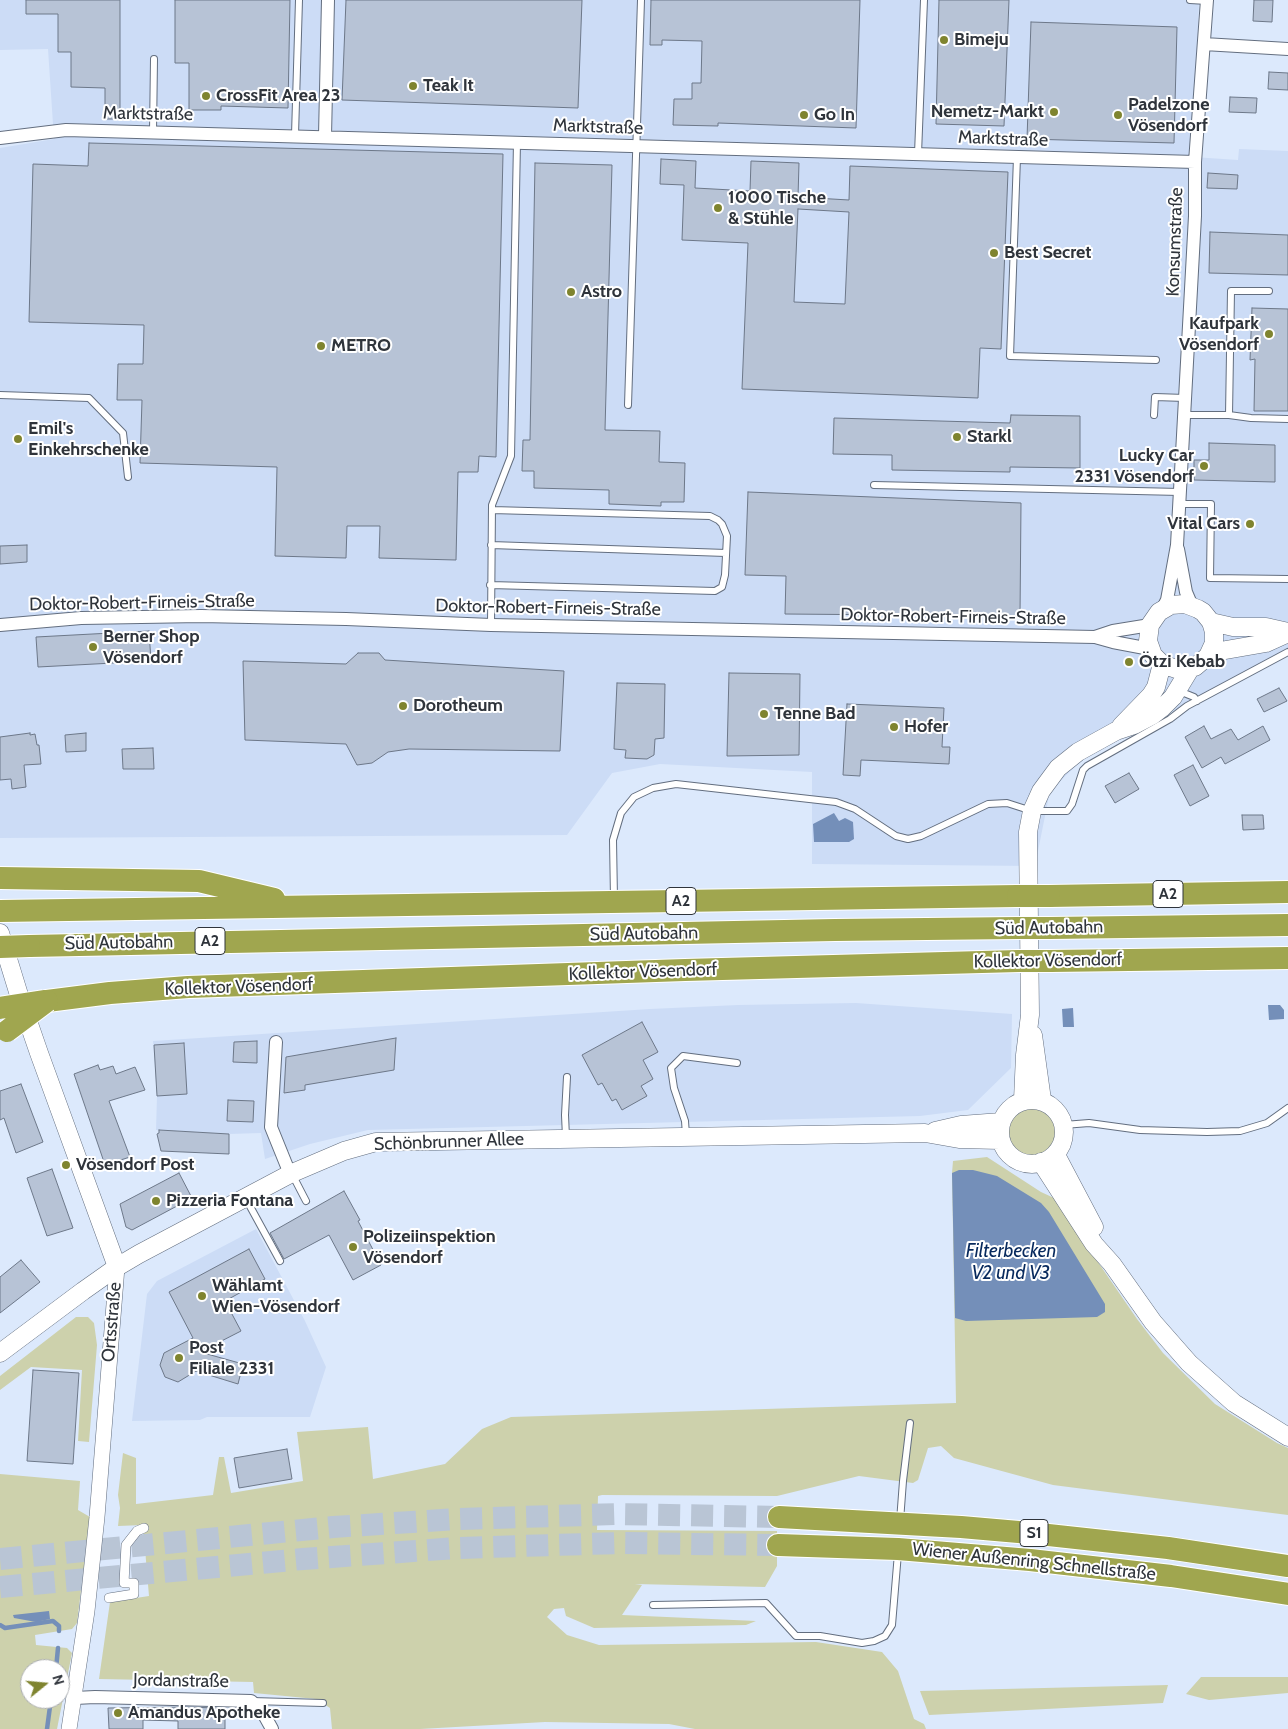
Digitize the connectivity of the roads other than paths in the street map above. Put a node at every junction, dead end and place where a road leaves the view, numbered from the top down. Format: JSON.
{"nodes":[{"id":1,"x":299,"y":0,"type":"edge"},
{"id":2,"x":328,"y":0,"type":"edge"},
{"id":3,"x":641,"y":0,"type":"edge"},
{"id":4,"x":924,"y":0,"type":"edge"},
{"id":5,"x":1190,"y":0,"type":"edge"},
{"id":6,"x":1207,"y":0,"type":"edge"},
{"id":7,"x":1204,"y":44,"type":"junction"},
{"id":8,"x":1288,"y":49,"type":"edge"},
{"id":9,"x":154,"y":59,"type":"dead end"},
{"id":10,"x":153,"y":132,"type":"junction"},
{"id":11,"x":295,"y":135,"type":"junction"},
{"id":12,"x":325,"y":136,"type":"junction"},
{"id":13,"x":0,"y":138,"type":"edge"},
{"id":14,"x":517,"y":142,"type":"junction"},
{"id":15,"x":635,"y":146,"type":"junction"},
{"id":16,"x":918,"y":154,"type":"junction"},
{"id":17,"x":1016,"y":157,"type":"junction"},
{"id":18,"x":1195,"y":162,"type":"junction"},
{"id":19,"x":1269,"y":291,"type":"dead end"},
{"id":20,"x":1156,"y":360,"type":"dead end"},
{"id":21,"x":0,"y":395,"type":"edge"},
{"id":22,"x":1185,"y":398,"type":"junction"},
{"id":23,"x":628,"y":405,"type":"dead end"},
{"id":24,"x":1154,"y":415,"type":"dead end"},
{"id":25,"x":1184,"y":415,"type":"junction"},
{"id":26,"x":1229,"y":415,"type":"junction"},
{"id":27,"x":1288,"y":419,"type":"edge"},
{"id":28,"x":128,"y":477,"type":"dead end"},
{"id":29,"x":874,"y":485,"type":"dead end"},
{"id":30,"x":1179,"y":498,"type":"junction"},
{"id":31,"x":492,"y":510,"type":"junction"},
{"id":32,"x":1177,"y":545,"type":"junction"},
{"id":33,"x":491,"y":546,"type":"junction"},
{"id":34,"x":726,"y":553,"type":"junction"},
{"id":35,"x":1288,"y":579,"type":"edge"},
{"id":36,"x":490,"y":585,"type":"junction"},
{"id":37,"x":1192,"y":606,"type":"junction"},
{"id":38,"x":1163,"y":608,"type":"junction"},
{"id":39,"x":1210,"y":622,"type":"junction"},
{"id":40,"x":0,"y":625,"type":"edge"},
{"id":41,"x":491,"y":625,"type":"junction"},
{"id":42,"x":1150,"y":625,"type":"junction"},
{"id":43,"x":1288,"y":632,"type":"edge"},
{"id":44,"x":1095,"y":636,"type":"junction"},
{"id":45,"x":1150,"y":649,"type":"junction"},
{"id":46,"x":1288,"y":652,"type":"edge"},
{"id":47,"x":1208,"y":656,"type":"junction"},
{"id":48,"x":1162,"y":664,"type":"junction"},
{"id":49,"x":1190,"y":669,"type":"junction"},
{"id":50,"x":1178,"y":690,"type":"junction"},
{"id":51,"x":1197,"y":701,"type":"junction"},
{"id":52,"x":1116,"y":731,"type":"junction"},
{"id":53,"x":1032,"y":811,"type":"junction"},
{"id":54,"x":5,"y":878,"type":"edge"},
{"id":55,"x":1288,"y":892,"type":"edge"},
{"id":56,"x":614,"y":902,"type":"junction"},
{"id":57,"x":305,"y":907,"type":"junction"},
{"id":58,"x":9,"y":911,"type":"edge"},
{"id":59,"x":1288,"y":925,"type":"edge"},
{"id":60,"x":0,"y":932,"type":"edge"},
{"id":61,"x":0,"y":947,"type":"edge"},
{"id":62,"x":1288,"y":958,"type":"edge"},
{"id":63,"x":47,"y":1001,"type":"junction"},
{"id":64,"x":0,"y":1008,"type":"edge"},
{"id":65,"x":1030,"y":1015,"type":"junction"},
{"id":66,"x":4,"y":1032,"type":"edge"},
{"id":67,"x":276,"y":1042,"type":"dead end"},
{"id":68,"x":737,"y":1062,"type":"dead end"},
{"id":69,"x":567,"y":1077,"type":"dead end"},
{"id":70,"x":1023,"y":1100,"type":"junction"},
{"id":71,"x":1042,"y":1100,"type":"junction"},
{"id":72,"x":1288,"y":1108,"type":"edge"},
{"id":73,"x":1064,"y":1125,"type":"junction"},
{"id":74,"x":1000,"y":1131,"type":"junction"},
{"id":75,"x":686,"y":1136,"type":"junction"},
{"id":76,"x":566,"y":1138,"type":"junction"},
{"id":77,"x":1048,"y":1159,"type":"junction"},
{"id":78,"x":291,"y":1174,"type":"junction"},
{"id":79,"x":245,"y":1198,"type":"junction"},
{"id":80,"x":306,"y":1201,"type":"dead end"},
{"id":81,"x":280,"y":1261,"type":"dead end"},
{"id":82,"x":117,"y":1267,"type":"junction"},
{"id":83,"x":0,"y":1353,"type":"edge"},
{"id":84,"x":910,"y":1423,"type":"dead end"},
{"id":85,"x":1288,"y":1437,"type":"edge"},
{"id":86,"x":779,"y":1517,"type":"tunnel mouth"},
{"id":87,"x":900,"y":1523,"type":"junction"},
{"id":88,"x":144,"y":1528,"type":"dead end"},
{"id":89,"x":778,"y":1545,"type":"tunnel mouth"},
{"id":90,"x":898,"y":1550,"type":"junction"},
{"id":91,"x":1288,"y":1566,"type":"edge"},
{"id":92,"x":1288,"y":1594,"type":"edge"},
{"id":93,"x":109,"y":1598,"type":"dead end"},
{"id":94,"x":653,"y":1605,"type":"dead end"},
{"id":95,"x":75,"y":1698,"type":"junction"},
{"id":96,"x":250,"y":1701,"type":"junction"},
{"id":97,"x":323,"y":1703,"type":"dead end"},
{"id":98,"x":70,"y":1729,"type":"edge"},
{"id":99,"x":272,"y":1729,"type":"edge"}],
"edges":[{"from":1,"to":11,"type":"lane"},
{"from":2,"to":12,"type":"street"},
{"from":3,"to":15,"type":"lane"},
{"from":4,"to":16,"type":"lane"},
{"from":5,"to":6,"type":"lane"},
{"from":6,"to":7,"type":"street","name":"Konsumstraße"},
{"from":7,"to":8,"type":"street"},
{"from":7,"to":18,"type":"street","name":"Konsumstraße"},
{"from":9,"to":10,"type":"lane"},
{"from":10,"to":11,"type":"street","name":"Marktstraße"},
{"from":10,"to":13,"type":"street","name":"Marktstraße"},
{"from":11,"to":12,"type":"street","name":"Marktstraße"},
{"from":12,"to":14,"type":"street","name":"Marktstraße"},
{"from":14,"to":15,"type":"street","name":"Marktstraße"},
{"from":14,"to":31,"type":"lane"},
{"from":15,"to":16,"type":"street","name":"Marktstraße"},
{"from":15,"to":23,"type":"lane"},
{"from":16,"to":17,"type":"street","name":"Marktstraße"},
{"from":17,"to":18,"type":"street","name":"Marktstraße"},
{"from":17,"to":20,"type":"lane"},
{"from":18,"to":22,"type":"street","name":"Konsumstraße"},
{"from":19,"to":26,"type":"lane"},
{"from":21,"to":28,"type":"lane"},
{"from":22,"to":24,"type":"lane"},
{"from":22,"to":25,"type":"street","name":"Konsumstraße"},
{"from":25,"to":26,"type":"lane"},
{"from":25,"to":30,"type":"street","name":"Konsumstraße"},
{"from":26,"to":27,"type":"lane"},
{"from":29,"to":30,"type":"lane"},
{"from":30,"to":32,"type":"street","name":"Konsumstraße"},
{"from":30,"to":35,"type":"lane"},
{"from":31,"to":33,"type":"lane"},
{"from":31,"to":34,"type":"lane"},
{"from":32,"to":37,"type":"street","name":"Konsumstraße"},
{"from":32,"to":38,"type":"street","name":"Konsumstraße"},
{"from":33,"to":34,"type":"lane"},
{"from":33,"to":36,"type":"lane"},
{"from":34,"to":36,"type":"lane"},
{"from":36,"to":41,"type":"lane"},
{"from":37,"to":38,"type":"main road"},
{"from":37,"to":39,"type":"main road"},
{"from":38,"to":42,"type":"main road"},
{"from":39,"to":43,"type":"main road"},
{"from":39,"to":47,"type":"main road"},
{"from":40,"to":41,"type":"street","name":"Doktor-Robert-Firneis-Straße"},
{"from":41,"to":44,"type":"street","name":"Doktor-Robert-Firneis-Straße"},
{"from":42,"to":44,"type":"street","name":"Doktor-Robert-Firneis-Straße"},
{"from":42,"to":45,"type":"main road"},
{"from":43,"to":47,"type":"main road"},
{"from":44,"to":45,"type":"street","name":"Doktor-Robert-Firneis-Straße"},
{"from":45,"to":48,"type":"main road"},
{"from":46,"to":51,"type":"lane"},
{"from":47,"to":49,"type":"main road"},
{"from":48,"to":49,"type":"main road"},
{"from":48,"to":52,"type":"main road"},
{"from":49,"to":50,"type":"main road"},
{"from":50,"to":51,"type":"lane"},
{"from":50,"to":52,"type":"main road"},
{"from":51,"to":53,"type":"lane"},
{"from":52,"to":53,"type":"main road"},
{"from":53,"to":56,"type":"lane"},
{"from":53,"to":65,"type":"main road"},
{"from":54,"to":57,"type":"highway"},
{"from":55,"to":56,"type":"highway","name":"Süd Autobahn","number":"A2","bridge":true},
{"from":56,"to":57,"type":"highway","name":"Süd Autobahn","number":"A2"},
{"from":57,"to":58,"type":"highway","name":"Süd Autobahn","number":"A2"},
{"from":59,"to":61,"type":"highway","name":"Süd Autobahn","number":"A2","bridge":true},
{"from":60,"to":82,"type":"main road","name":"Ortsstraße"},
{"from":62,"to":63,"type":"highway","name":"Kollektor Vösendorf","bridge":true},
{"from":63,"to":64,"type":"highway","name":"Kollektor Vösendorf","bridge":true},
{"from":63,"to":66,"type":"highway","bridge":true},
{"from":65,"to":70,"type":"main road"},
{"from":65,"to":71,"type":"main road"},
{"from":67,"to":78,"type":"street"},
{"from":68,"to":75,"type":"lane"},
{"from":69,"to":76,"type":"lane"},
{"from":70,"to":71,"type":"main road"},
{"from":70,"to":74,"type":"main road"},
{"from":71,"to":73,"type":"main road"},
{"from":72,"to":73,"type":"lane"},
{"from":73,"to":77,"type":"main road"},
{"from":74,"to":75,"type":"main road","name":"Schönbrunner Allee"},
{"from":74,"to":77,"type":"main road"},
{"from":75,"to":76,"type":"main road","name":"Schönbrunner Allee"},
{"from":76,"to":78,"type":"main road","name":"Schönbrunner Allee"},
{"from":77,"to":85,"type":"main road"},
{"from":78,"to":79,"type":"main road","name":"Schönbrunner Allee"},
{"from":78,"to":80,"type":"lane"},
{"from":79,"to":81,"type":"lane"},
{"from":79,"to":82,"type":"main road","name":"Schönbrunner Allee"},
{"from":82,"to":83,"type":"main road","name":"Schönbrunner Allee"},
{"from":82,"to":95,"type":"street","name":"Ortsstraße"},
{"from":84,"to":87,"type":"lane"},
{"from":86,"to":87,"type":"highway","name":"Wiener Außenring Schnellstraße","number":"S1"},
{"from":87,"to":91,"type":"highway","name":"Wiener Außenring Schnellstraße","number":"S1"},
{"from":88,"to":93,"type":"street"},
{"from":89,"to":90,"type":"highway","name":"Wiener Außenring Schnellstraße","number":"S1"},
{"from":90,"to":92,"type":"highway","name":"Wiener Außenring Schnellstraße","number":"S1"},
{"from":90,"to":94,"type":"lane"},
{"from":95,"to":96,"type":"street","name":"Jordanstraße"},
{"from":95,"to":98,"type":"street","name":"Ortsstraße"},
{"from":96,"to":97,"type":"lane"},
{"from":96,"to":99,"type":"street","name":"Jordanstraße"}]}
